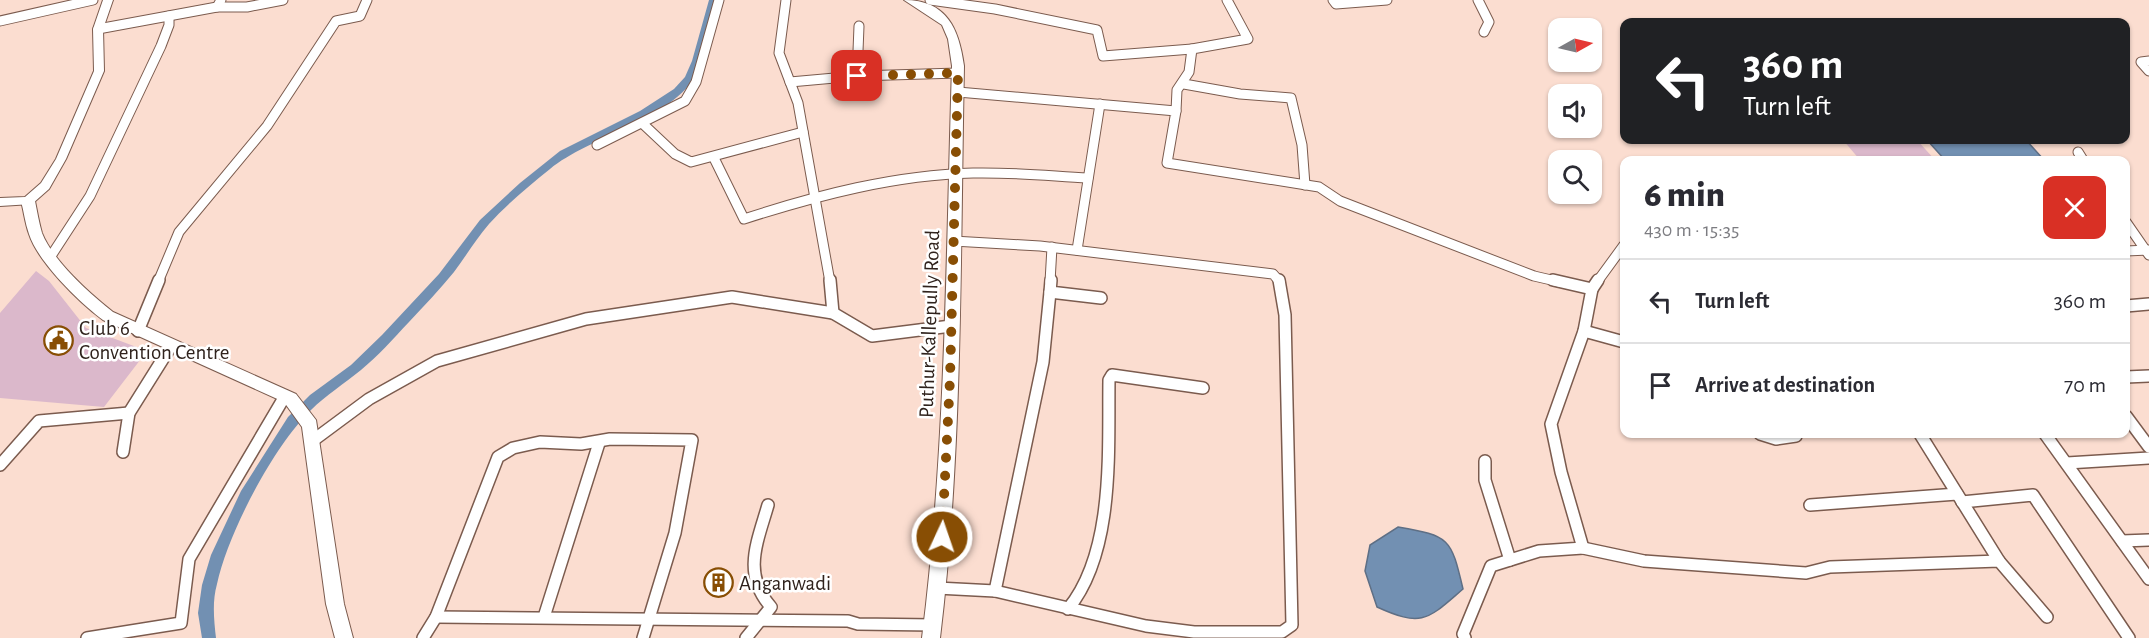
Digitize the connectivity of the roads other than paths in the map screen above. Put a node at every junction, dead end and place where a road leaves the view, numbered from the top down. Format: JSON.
{"nodes":[{"id":1,"x":93,"y":0,"type":"edge"},
{"id":2,"x":108,"y":0,"type":"edge"},
{"id":3,"x":283,"y":0,"type":"edge"},
{"id":4,"x":367,"y":0,"type":"edge"},
{"id":5,"x":719,"y":0,"type":"edge"},
{"id":6,"x":786,"y":0,"type":"edge"},
{"id":7,"x":910,"y":0,"type":"edge"},
{"id":8,"x":930,"y":0,"type":"edge"},
{"id":9,"x":1227,"y":0,"type":"edge"},
{"id":10,"x":1333,"y":0,"type":"edge"},
{"id":11,"x":1387,"y":0,"type":"edge"},
{"id":12,"x":1478,"y":0,"type":"edge"},
{"id":13,"x":219,"y":4,"type":"edge"},
{"id":14,"x":169,"y":16,"type":"junction"},
{"id":15,"x":0,"y":21,"type":"edge"},
{"id":16,"x":859,"y":26,"type":"dead end"},
{"id":17,"x":98,"y":29,"type":"junction"},
{"id":18,"x":1484,"y":32,"type":"dead end"},
{"id":19,"x":1192,"y":49,"type":"junction"},
{"id":20,"x":2149,"y":61,"type":"edge"},
{"id":21,"x":2149,"y":70,"type":"edge"},
{"id":22,"x":958,"y":73,"type":"junction"},
{"id":23,"x":857,"y":76,"type":"junction"},
{"id":24,"x":790,"y":82,"type":"junction"},
{"id":25,"x":1184,"y":84,"type":"junction"},
{"id":26,"x":958,"y":92,"type":"junction"},
{"id":27,"x":1100,"y":104,"type":"junction"},
{"id":28,"x":1176,"y":111,"type":"junction"},
{"id":29,"x":642,"y":123,"type":"junction"},
{"id":30,"x":803,"y":132,"type":"junction"},
{"id":31,"x":597,"y":145,"type":"dead end"},
{"id":32,"x":714,"y":158,"type":"junction"},
{"id":33,"x":956,"y":174,"type":"junction"},
{"id":34,"x":1088,"y":178,"type":"junction"},
{"id":35,"x":1305,"y":185,"type":"junction"},
{"id":36,"x":813,"y":197,"type":"junction"},
{"id":37,"x":28,"y":201,"type":"junction"},
{"id":38,"x":0,"y":202,"type":"edge"},
{"id":39,"x":2130,"y":227,"type":"edge"},
{"id":40,"x":953,"y":241,"type":"junction"},
{"id":41,"x":1052,"y":247,"type":"junction"},
{"id":42,"x":1077,"y":250,"type":"junction"},
{"id":43,"x":1620,"y":250,"type":"edge"},
{"id":44,"x":2130,"y":251,"type":"edge"},
{"id":45,"x":2148,"y":251,"type":"edge"},
{"id":46,"x":51,"y":256,"type":"junction"},
{"id":47,"x":1592,"y":289,"type":"junction"},
{"id":48,"x":1050,"y":292,"type":"junction"},
{"id":49,"x":1101,"y":298,"type":"dead end"},
{"id":50,"x":2149,"y":304,"type":"edge"},
{"id":51,"x":2130,"y":306,"type":"edge"},
{"id":52,"x":833,"y":313,"type":"junction"},
{"id":53,"x":951,"y":326,"type":"junction"},
{"id":54,"x":138,"y":331,"type":"junction"},
{"id":55,"x":1584,"y":332,"type":"junction"},
{"id":56,"x":1620,"y":341,"type":"edge"},
{"id":57,"x":171,"y":346,"type":"junction"},
{"id":58,"x":2149,"y":376,"type":"edge"},
{"id":59,"x":2130,"y":378,"type":"edge"},
{"id":60,"x":1203,"y":388,"type":"dead end"},
{"id":61,"x":288,"y":397,"type":"junction"},
{"id":62,"x":129,"y":413,"type":"junction"},
{"id":63,"x":2130,"y":421,"type":"edge"},
{"id":64,"x":311,"y":434,"type":"junction"},
{"id":65,"x":1922,"y":438,"type":"edge"},
{"id":66,"x":2048,"y":438,"type":"edge"},
{"id":67,"x":599,"y":443,"type":"junction"},
{"id":68,"x":2149,"y":447,"type":"edge"},
{"id":69,"x":123,"y":452,"type":"dead end"},
{"id":70,"x":2149,"y":458,"type":"edge"},
{"id":71,"x":1485,"y":461,"type":"dead end"},
{"id":72,"x":2067,"y":464,"type":"junction"},
{"id":73,"x":0,"y":465,"type":"edge"},
{"id":74,"x":1959,"y":498,"type":"junction"},
{"id":75,"x":768,"y":505,"type":"dead end"},
{"id":76,"x":1810,"y":505,"type":"dead end"},
{"id":77,"x":2149,"y":540,"type":"edge"},
{"id":78,"x":2122,"y":542,"type":"junction"},
{"id":79,"x":1583,"y":548,"type":"junction"},
{"id":80,"x":1510,"y":560,"type":"junction"},
{"id":81,"x":1999,"y":561,"type":"junction"},
{"id":82,"x":2149,"y":579,"type":"edge"},
{"id":83,"x":937,"y":588,"type":"junction"},
{"id":84,"x":995,"y":591,"type":"junction"},
{"id":85,"x":1068,"y":609,"type":"junction"},
{"id":86,"x":436,"y":617,"type":"junction"},
{"id":87,"x":544,"y":617,"type":"junction"},
{"id":88,"x":2047,"y":617,"type":"dead end"},
{"id":89,"x":649,"y":620,"type":"junction"},
{"id":90,"x":760,"y":620,"type":"junction"},
{"id":91,"x":932,"y":632,"type":"edge"},
{"id":92,"x":87,"y":638,"type":"edge"},
{"id":93,"x":344,"y":638,"type":"edge"},
{"id":94,"x":423,"y":638,"type":"edge"},
{"id":95,"x":643,"y":638,"type":"edge"},
{"id":96,"x":746,"y":638,"type":"edge"},
{"id":97,"x":1465,"y":638,"type":"edge"},
{"id":98,"x":2129,"y":638,"type":"edge"}],
"edges":[{"from":1,"to":15,"type":"street"},
{"from":2,"to":17,"type":"street"},
{"from":3,"to":13,"type":"street"},
{"from":4,"to":54,"type":"street"},
{"from":5,"to":29,"type":"street"},
{"from":6,"to":24,"type":"street"},
{"from":7,"to":22,"type":"main road","name":"Puthur-Kallepully Road"},
{"from":8,"to":19,"type":"street"},
{"from":9,"to":19,"type":"street"},
{"from":10,"to":11,"type":"street"},
{"from":12,"to":18,"type":"street"},
{"from":13,"to":14,"type":"street"},
{"from":14,"to":17,"type":"street"},
{"from":14,"to":46,"type":"street"},
{"from":16,"to":23,"type":"street"},
{"from":17,"to":37,"type":"street"},
{"from":19,"to":25,"type":"street"},
{"from":20,"to":21,"type":"street"},
{"from":22,"to":23,"type":"street"},
{"from":22,"to":26,"type":"main road","name":"Puthur-Kallepully Road"},
{"from":23,"to":24,"type":"street"},
{"from":24,"to":30,"type":"street"},
{"from":25,"to":28,"type":"street"},
{"from":25,"to":35,"type":"street"},
{"from":26,"to":27,"type":"street"},
{"from":26,"to":33,"type":"main road","name":"Puthur-Kallepully Road"},
{"from":27,"to":28,"type":"street"},
{"from":27,"to":34,"type":"street"},
{"from":28,"to":35,"type":"street"},
{"from":29,"to":31,"type":"street"},
{"from":29,"to":32,"type":"street"},
{"from":30,"to":32,"type":"street"},
{"from":30,"to":36,"type":"street"},
{"from":32,"to":36,"type":"street"},
{"from":33,"to":34,"type":"street"},
{"from":33,"to":36,"type":"street"},
{"from":33,"to":40,"type":"main road","name":"Puthur-Kallepully Road"},
{"from":34,"to":42,"type":"street"},
{"from":35,"to":47,"type":"street"},
{"from":36,"to":52,"type":"street"},
{"from":37,"to":38,"type":"street"},
{"from":37,"to":46,"type":"main road"},
{"from":39,"to":45,"type":"street"},
{"from":40,"to":41,"type":"street"},
{"from":40,"to":53,"type":"main road","name":"Puthur-Kallepully Road"},
{"from":41,"to":42,"type":"street"},
{"from":41,"to":48,"type":"street"},
{"from":42,"to":85,"type":"street"},
{"from":43,"to":47,"type":"street"},
{"from":44,"to":45,"type":"street"},
{"from":46,"to":54,"type":"main road"},
{"from":47,"to":55,"type":"street"},
{"from":48,"to":49,"type":"street"},
{"from":48,"to":84,"type":"street"},
{"from":50,"to":51,"type":"street"},
{"from":52,"to":53,"type":"street"},
{"from":52,"to":64,"type":"street"},
{"from":53,"to":83,"type":"main road","name":"Puthur-Kallepully Road"},
{"from":54,"to":57,"type":"main road"},
{"from":55,"to":56,"type":"street"},
{"from":55,"to":79,"type":"street"},
{"from":57,"to":61,"type":"main road"},
{"from":57,"to":62,"type":"street"},
{"from":58,"to":59,"type":"street"},
{"from":60,"to":85,"type":"street"},
{"from":61,"to":64,"type":"main road"},
{"from":61,"to":92,"type":"street"},
{"from":62,"to":69,"type":"street"},
{"from":62,"to":73,"type":"street"},
{"from":63,"to":68,"type":"street"},
{"from":64,"to":93,"type":"main road"},
{"from":65,"to":74,"type":"street"},
{"from":66,"to":72,"type":"street"},
{"from":67,"to":86,"type":"street"},
{"from":67,"to":87,"type":"street"},
{"from":67,"to":89,"type":"street"},
{"from":70,"to":72,"type":"street"},
{"from":71,"to":80,"type":"street"},
{"from":72,"to":78,"type":"street"},
{"from":74,"to":76,"type":"street"},
{"from":74,"to":81,"type":"street"},
{"from":74,"to":98,"type":"street"},
{"from":75,"to":90,"type":"street"},
{"from":77,"to":78,"type":"street"},
{"from":78,"to":82,"type":"street"},
{"from":79,"to":80,"type":"street"},
{"from":79,"to":81,"type":"street"},
{"from":80,"to":97,"type":"street"},
{"from":81,"to":88,"type":"street"},
{"from":83,"to":84,"type":"street"},
{"from":83,"to":91,"type":"main road","name":"Puthur-Kallepully Road"},
{"from":84,"to":85,"type":"street"},
{"from":86,"to":87,"type":"street"},
{"from":86,"to":94,"type":"street"},
{"from":87,"to":89,"type":"street"},
{"from":89,"to":90,"type":"street"},
{"from":89,"to":95,"type":"street"},
{"from":90,"to":91,"type":"street"},
{"from":90,"to":96,"type":"street"}]}
